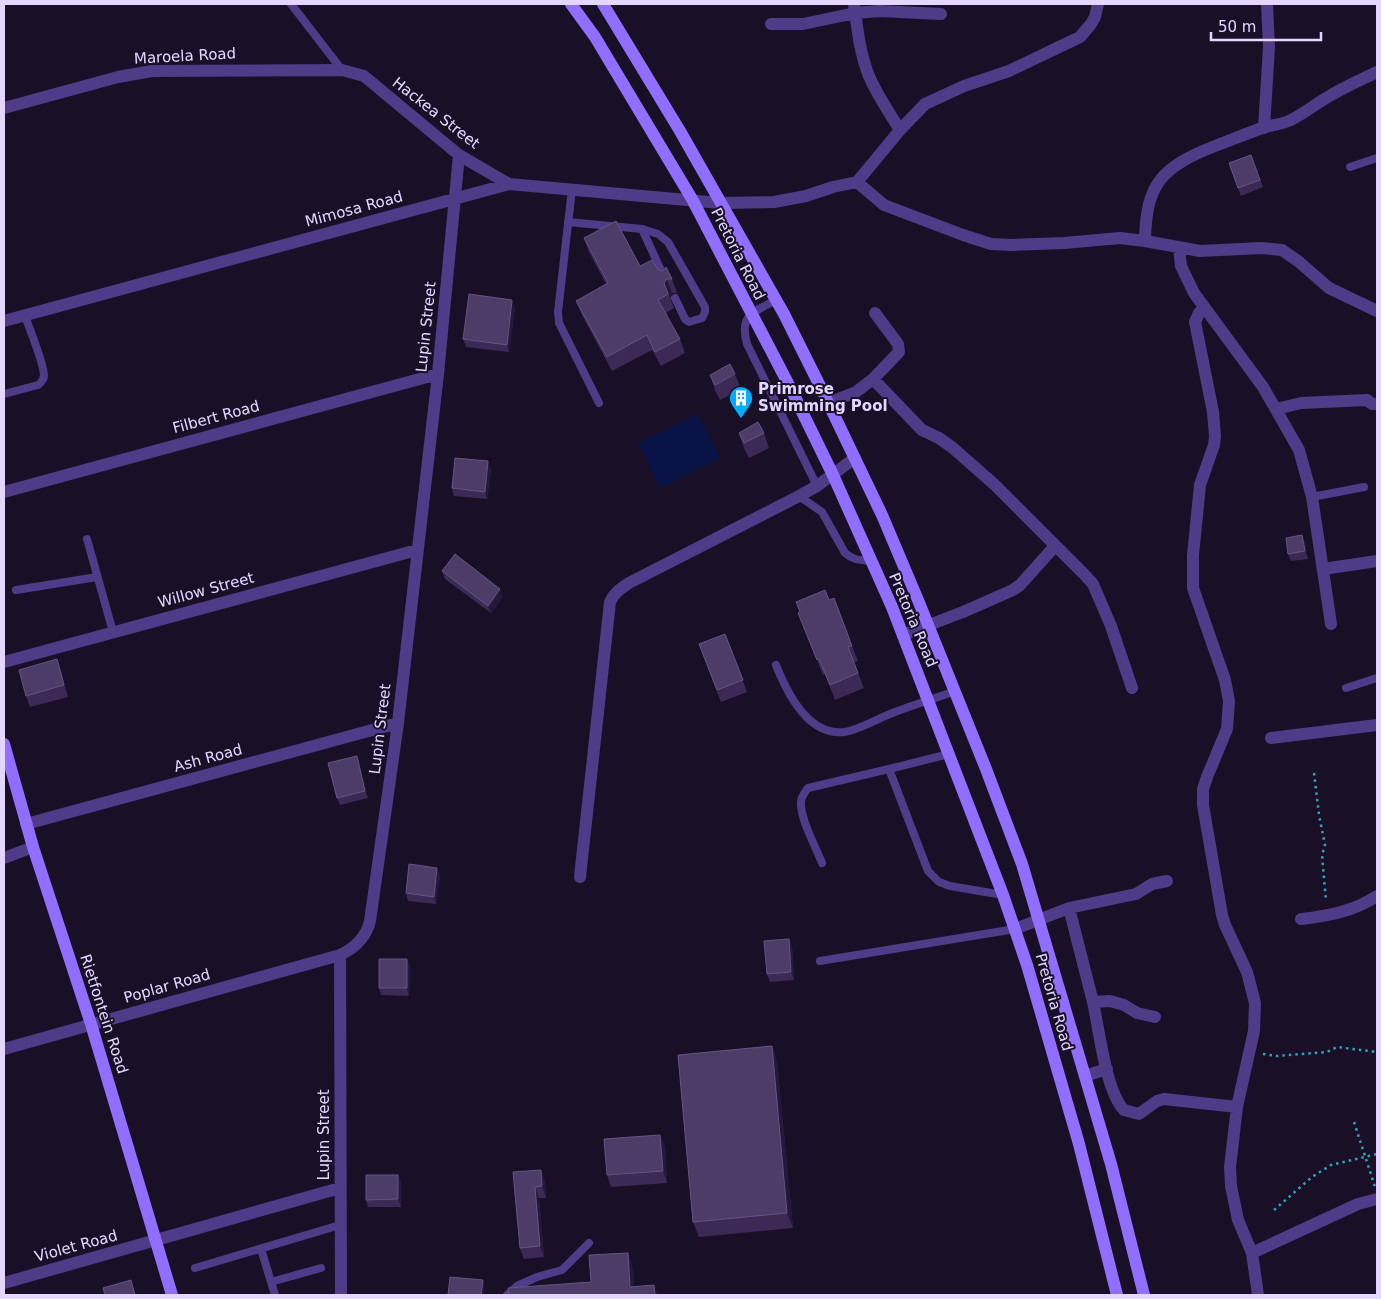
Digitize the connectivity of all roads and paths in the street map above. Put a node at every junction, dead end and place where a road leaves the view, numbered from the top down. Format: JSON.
{"nodes":[{"id":1,"x":290,"y":4,"type":"edge"},
{"id":2,"x":572,"y":4,"type":"edge"},
{"id":3,"x":604,"y":4,"type":"edge"},
{"id":4,"x":1098,"y":4,"type":"edge"},
{"id":5,"x":1266,"y":4,"type":"edge"},
{"id":6,"x":854,"y":8,"type":"edge"},
{"id":7,"x":941,"y":14,"type":"dead end"},
{"id":8,"x":771,"y":24,"type":"dead end"},
{"id":9,"x":342,"y":70,"type":"junction"},
{"id":10,"x":1377,"y":72,"type":"edge"},
{"id":11,"x":4,"y":108,"type":"edge"},
{"id":12,"x":1264,"y":128,"type":"junction"},
{"id":13,"x":900,"y":130,"type":"junction"},
{"id":14,"x":459,"y":155,"type":"junction"},
{"id":15,"x":1377,"y":158,"type":"edge"},
{"id":16,"x":1350,"y":167,"type":"dead end"},
{"id":17,"x":857,"y":182,"type":"junction"},
{"id":18,"x":509,"y":184,"type":"junction"},
{"id":19,"x":572,"y":189,"type":"junction"},
{"id":20,"x":454,"y":199,"type":"junction"},
{"id":21,"x":692,"y":199,"type":"junction"},
{"id":22,"x":720,"y":202,"type":"junction"},
{"id":23,"x":568,"y":222,"type":"junction"},
{"id":24,"x":642,"y":229,"type":"junction"},
{"id":25,"x":1145,"y":241,"type":"junction"},
{"id":26,"x":1179,"y":248,"type":"junction"},
{"id":27,"x":666,"y":280,"type":"edge"},
{"id":28,"x":675,"y":298,"type":"dead end"},
{"id":29,"x":776,"y":300,"type":"junction"},
{"id":30,"x":1204,"y":307,"type":"junction"},
{"id":31,"x":1377,"y":311,"type":"edge"},
{"id":32,"x":876,"y":313,"type":"dead end"},
{"id":33,"x":750,"y":314,"type":"junction"},
{"id":34,"x":26,"y":316,"type":"junction"},
{"id":35,"x":4,"y":322,"type":"edge"},
{"id":36,"x":438,"y":374,"type":"junction"},
{"id":37,"x":873,"y":379,"type":"junction"},
{"id":38,"x":4,"y":394,"type":"edge"},
{"id":39,"x":600,"y":403,"type":"dead end"},
{"id":40,"x":828,"y":403,"type":"junction"},
{"id":41,"x":1377,"y":404,"type":"edge"},
{"id":42,"x":1276,"y":409,"type":"junction"},
{"id":43,"x":855,"y":458,"type":"junction"},
{"id":44,"x":833,"y":475,"type":"junction"},
{"id":45,"x":817,"y":486,"type":"junction"},
{"id":46,"x":1364,"y":487,"type":"dead end"},
{"id":47,"x":4,"y":492,"type":"edge"},
{"id":48,"x":798,"y":496,"type":"junction"},
{"id":49,"x":1312,"y":497,"type":"junction"},
{"id":50,"x":86,"y":539,"type":"dead end"},
{"id":51,"x":1055,"y":546,"type":"junction"},
{"id":52,"x":418,"y":550,"type":"junction"},
{"id":53,"x":870,"y":560,"type":"junction"},
{"id":54,"x":1377,"y":561,"type":"edge"},
{"id":55,"x":1323,"y":569,"type":"junction"},
{"id":56,"x":97,"y":577,"type":"junction"},
{"id":57,"x":16,"y":590,"type":"dead end"},
{"id":58,"x":1331,"y":624,"type":"dead end"},
{"id":59,"x":928,"y":625,"type":"junction"},
{"id":60,"x":113,"y":632,"type":"junction"},
{"id":61,"x":903,"y":635,"type":"junction"},
{"id":62,"x":4,"y":662,"type":"edge"},
{"id":63,"x":776,"y":665,"type":"dead end"},
{"id":64,"x":1377,"y":678,"type":"edge"},
{"id":65,"x":1132,"y":688,"type":"dead end"},
{"id":66,"x":1346,"y":688,"type":"dead end"},
{"id":67,"x":955,"y":691,"type":"junction"},
{"id":68,"x":929,"y":701,"type":"junction"},
{"id":69,"x":398,"y":723,"type":"junction"},
{"id":70,"x":1377,"y":725,"type":"edge"},
{"id":71,"x":1271,"y":738,"type":"dead end"},
{"id":72,"x":4,"y":744,"type":"edge"},
{"id":73,"x":949,"y":754,"type":"junction"},
{"id":74,"x":889,"y":769,"type":"junction"},
{"id":75,"x":1314,"y":773,"type":"dead end"},
{"id":76,"x":26,"y":824,"type":"junction"},
{"id":77,"x":33,"y":847,"type":"junction"},
{"id":78,"x":4,"y":858,"type":"edge"},
{"id":79,"x":822,"y":863,"type":"dead end"},
{"id":80,"x":580,"y":877,"type":"dead end"},
{"id":81,"x":1167,"y":881,"type":"dead end"},
{"id":82,"x":1004,"y":895,"type":"junction"},
{"id":83,"x":1377,"y":896,"type":"edge"},
{"id":84,"x":1069,"y":908,"type":"junction"},
{"id":85,"x":1328,"y":915,"type":"junction"},
{"id":86,"x":1301,"y":919,"type":"dead end"},
{"id":87,"x":1038,"y":920,"type":"junction"},
{"id":88,"x":1015,"y":929,"type":"junction"},
{"id":89,"x":340,"y":955,"type":"junction"},
{"id":90,"x":820,"y":960,"type":"dead end"},
{"id":91,"x":1093,"y":1002,"type":"junction"},
{"id":92,"x":1155,"y":1017,"type":"dead end"},
{"id":93,"x":91,"y":1024,"type":"junction"},
{"id":94,"x":4,"y":1049,"type":"edge"},
{"id":95,"x":1249,"y":1052,"type":"junction"},
{"id":96,"x":1377,"y":1052,"type":"edge"},
{"id":97,"x":1107,"y":1069,"type":"junction"},
{"id":98,"x":1085,"y":1076,"type":"junction"},
{"id":99,"x":1237,"y":1107,"type":"junction"},
{"id":100,"x":1354,"y":1122,"type":"dead end"},
{"id":101,"x":1377,"y":1154,"type":"edge"},
{"id":102,"x":1365,"y":1156,"type":"junction"},
{"id":103,"x":340,"y":1188,"type":"junction"},
{"id":104,"x":1376,"y":1193,"type":"edge"},
{"id":105,"x":1274,"y":1210,"type":"dead end"},
{"id":106,"x":340,"y":1226,"type":"junction"},
{"id":107,"x":156,"y":1241,"type":"junction"},
{"id":108,"x":589,"y":1243,"type":"dead end"},
{"id":109,"x":261,"y":1248,"type":"junction"},
{"id":110,"x":1252,"y":1254,"type":"junction"},
{"id":111,"x":194,"y":1268,"type":"dead end"},
{"id":112,"x":321,"y":1268,"type":"dead end"},
{"id":113,"x":271,"y":1282,"type":"junction"},
{"id":114,"x":4,"y":1283,"type":"edge"},
{"id":115,"x":172,"y":1295,"type":"edge"},
{"id":116,"x":275,"y":1295,"type":"edge"},
{"id":117,"x":340,"y":1295,"type":"edge"},
{"id":118,"x":507,"y":1295,"type":"edge"},
{"id":119,"x":1118,"y":1295,"type":"edge"},
{"id":120,"x":1144,"y":1295,"type":"edge"},
{"id":121,"x":1258,"y":1295,"type":"edge"}],
"edges":[{"from":1,"to":9,"type":"lane"},
{"from":2,"to":21,"type":"main road","name":"Pretoria Road"},
{"from":3,"to":22,"type":"main road","name":"Pretoria Road"},
{"from":4,"to":13,"type":"street"},
{"from":5,"to":12,"type":"street"},
{"from":6,"to":7,"type":"street"},
{"from":6,"to":8,"type":"street"},
{"from":6,"to":13,"type":"street"},
{"from":9,"to":11,"type":"street","name":"Maroela Road"},
{"from":9,"to":14,"type":"street","name":"Hackea Street"},
{"from":10,"to":12,"type":"street"},
{"from":12,"to":25,"type":"street"},
{"from":13,"to":17,"type":"street"},
{"from":14,"to":18,"type":"street","name":"Hackea Street"},
{"from":14,"to":20,"type":"street","name":"Lupin Street"},
{"from":15,"to":16,"type":"lane"},
{"from":17,"to":22,"type":"street","name":"Mimosa Road"},
{"from":17,"to":25,"type":"street"},
{"from":18,"to":19,"type":"street","name":"Mimosa Road"},
{"from":18,"to":20,"type":"street","name":"Mimosa Road"},
{"from":19,"to":21,"type":"street","name":"Mimosa Road"},
{"from":19,"to":23,"type":"lane"},
{"from":20,"to":34,"type":"street","name":"Mimosa Road"},
{"from":20,"to":36,"type":"street","name":"Lupin Street"},
{"from":21,"to":22,"type":"street","name":"Mimosa Road"},
{"from":21,"to":33,"type":"main road","name":"Pretoria Road"},
{"from":22,"to":29,"type":"main road","name":"Pretoria Road"},
{"from":23,"to":24,"type":"lane"},
{"from":23,"to":39,"type":"lane"},
{"from":24,"to":27,"type":"lane"},
{"from":24,"to":28,"type":"lane"},
{"from":25,"to":26,"type":"street"},
{"from":26,"to":30,"type":"street"},
{"from":26,"to":31,"type":"street"},
{"from":29,"to":33,"type":"lane"},
{"from":29,"to":40,"type":"main road","name":"Pretoria Road"},
{"from":30,"to":42,"type":"street"},
{"from":30,"to":95,"type":"street"},
{"from":32,"to":37,"type":"street"},
{"from":33,"to":44,"type":"main road","name":"Pretoria Road"},
{"from":33,"to":45,"type":"lane"},
{"from":34,"to":35,"type":"street","name":"Mimosa Road"},
{"from":34,"to":38,"type":"lane"},
{"from":36,"to":47,"type":"street","name":"Filbert Road"},
{"from":36,"to":52,"type":"street","name":"Lupin Street"},
{"from":37,"to":40,"type":"street"},
{"from":37,"to":51,"type":"street"},
{"from":40,"to":43,"type":"main road","name":"Pretoria Road"},
{"from":41,"to":42,"type":"street"},
{"from":42,"to":49,"type":"street"},
{"from":43,"to":44,"type":"street"},
{"from":43,"to":59,"type":"main road","name":"Pretoria Road"},
{"from":44,"to":45,"type":"street"},
{"from":44,"to":53,"type":"main road","name":"Pretoria Road"},
{"from":45,"to":48,"type":"street"},
{"from":46,"to":49,"type":"lane"},
{"from":48,"to":53,"type":"lane"},
{"from":48,"to":80,"type":"street"},
{"from":49,"to":55,"type":"street"},
{"from":50,"to":56,"type":"lane"},
{"from":51,"to":59,"type":"street"},
{"from":51,"to":65,"type":"street"},
{"from":52,"to":60,"type":"street","name":"Willow Street"},
{"from":52,"to":69,"type":"street","name":"Lupin Street"},
{"from":53,"to":61,"type":"main road","name":"Pretoria Road"},
{"from":54,"to":55,"type":"street"},
{"from":55,"to":58,"type":"street"},
{"from":56,"to":57,"type":"lane"},
{"from":56,"to":60,"type":"lane"},
{"from":59,"to":61,"type":"street"},
{"from":59,"to":67,"type":"main road","name":"Pretoria Road"},
{"from":60,"to":62,"type":"street","name":"Willow Street"},
{"from":61,"to":68,"type":"main road","name":"Pretoria Road"},
{"from":63,"to":68,"type":"lane"},
{"from":64,"to":66,"type":"lane"},
{"from":67,"to":68,"type":"lane"},
{"from":67,"to":87,"type":"main road","name":"Pretoria Road"},
{"from":68,"to":73,"type":"main road","name":"Pretoria Road"},
{"from":69,"to":76,"type":"street","name":"Ash Road"},
{"from":69,"to":89,"type":"street","name":"Lupin Street"},
{"from":70,"to":71,"type":"street"},
{"from":72,"to":76,"type":"main road","name":"Rietfontein Road"},
{"from":73,"to":74,"type":"lane"},
{"from":73,"to":82,"type":"main road","name":"Pretoria Road"},
{"from":74,"to":79,"type":"lane"},
{"from":74,"to":82,"type":"lane"},
{"from":75,"to":85,"type":"path"},
{"from":76,"to":77,"type":"main road","name":"Rietfontein Road"},
{"from":77,"to":78,"type":"street"},
{"from":77,"to":93,"type":"main road","name":"Rietfontein Road"},
{"from":81,"to":84,"type":"street"},
{"from":82,"to":88,"type":"main road","name":"Pretoria Road"},
{"from":83,"to":85,"type":"street"},
{"from":84,"to":87,"type":"street"},
{"from":84,"to":91,"type":"street"},
{"from":85,"to":86,"type":"street"},
{"from":87,"to":88,"type":"street"},
{"from":87,"to":98,"type":"main road","name":"Pretoria Road"},
{"from":88,"to":90,"type":"lane"},
{"from":88,"to":119,"type":"main road","name":"Pretoria Road"},
{"from":89,"to":93,"type":"street","name":"Poplar Road"},
{"from":89,"to":103,"type":"street","name":"Lupin Street"},
{"from":91,"to":92,"type":"street"},
{"from":91,"to":97,"type":"street"},
{"from":93,"to":94,"type":"street","name":"Poplar Road"},
{"from":93,"to":107,"type":"main road","name":"Rietfontein Road"},
{"from":95,"to":96,"type":"path"},
{"from":95,"to":99,"type":"street"},
{"from":97,"to":98,"type":"street"},
{"from":97,"to":99,"type":"street"},
{"from":98,"to":120,"type":"main road","name":"Pretoria Road"},
{"from":99,"to":110,"type":"street"},
{"from":100,"to":102,"type":"path"},
{"from":101,"to":102,"type":"path"},
{"from":102,"to":104,"type":"path"},
{"from":102,"to":105,"type":"path"},
{"from":103,"to":106,"type":"street","name":"Lupin Street"},
{"from":103,"to":107,"type":"street","name":"Violet Road"},
{"from":104,"to":110,"type":"street"},
{"from":106,"to":109,"type":"lane"},
{"from":106,"to":117,"type":"street","name":"Lupin Street"},
{"from":107,"to":114,"type":"street","name":"Violet Road"},
{"from":107,"to":115,"type":"main road","name":"Rietfontein Road"},
{"from":108,"to":118,"type":"lane"},
{"from":109,"to":111,"type":"lane"},
{"from":109,"to":113,"type":"lane"},
{"from":110,"to":121,"type":"street"},
{"from":112,"to":113,"type":"lane"},
{"from":113,"to":116,"type":"lane"}]}
